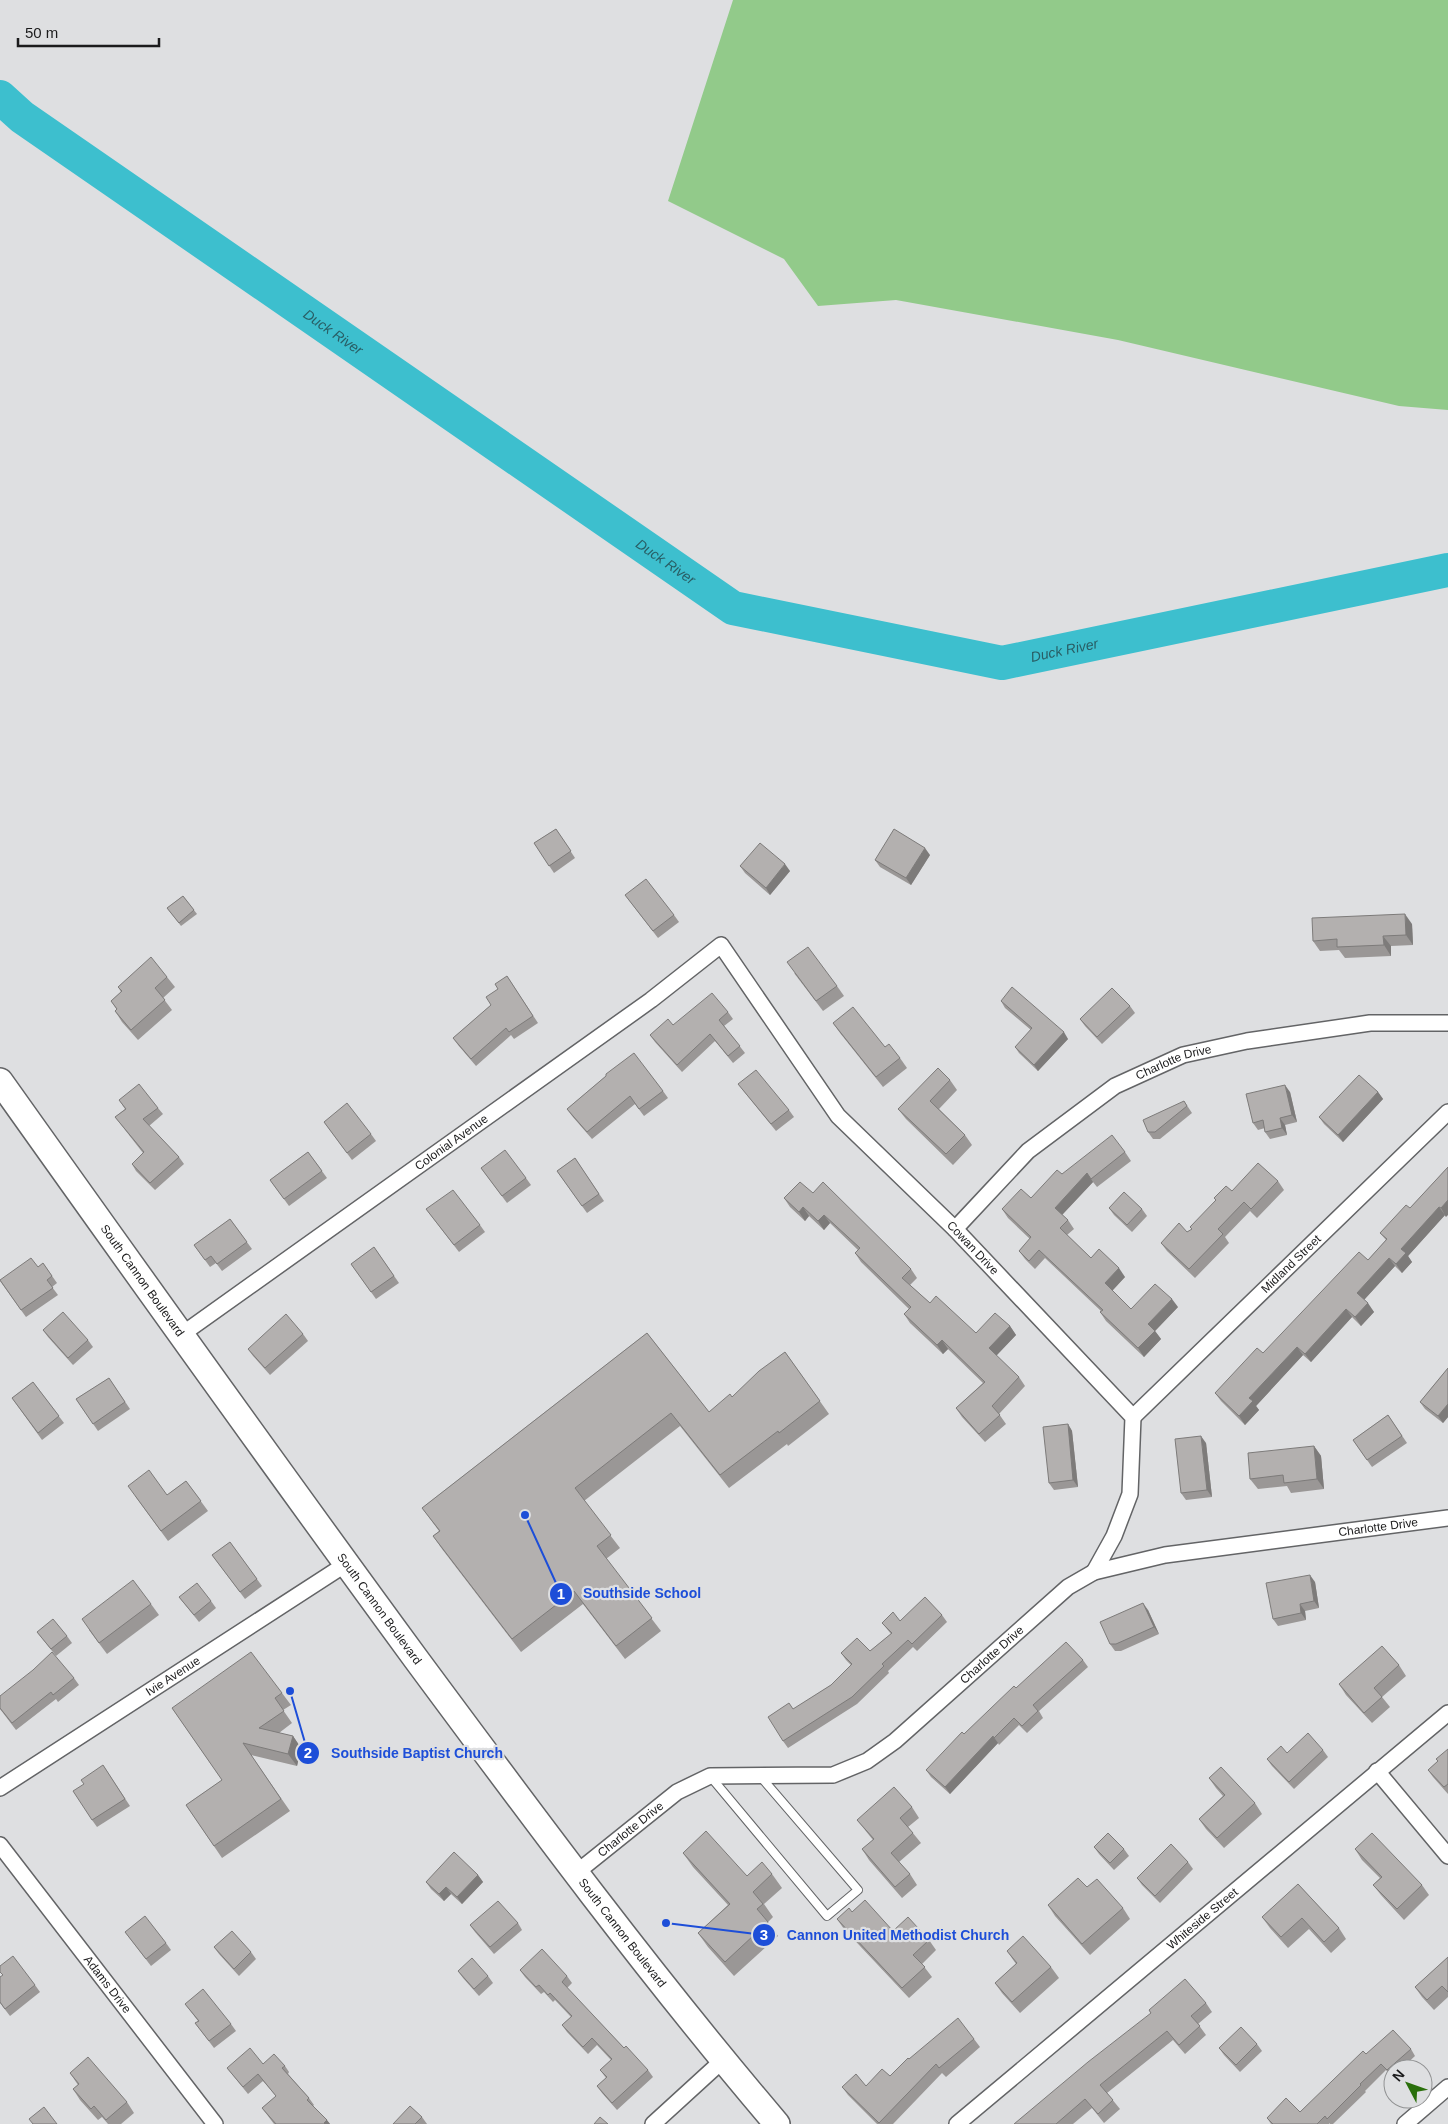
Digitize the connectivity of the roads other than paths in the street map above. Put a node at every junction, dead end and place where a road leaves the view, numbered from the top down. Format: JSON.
{"nodes":[{"id":1,"x":721,"y":945,"type":"joint"},
{"id":2,"x":1448,"y":1023,"type":"edge"},
{"id":3,"x":0,"y":1081,"type":"edge"},
{"id":4,"x":1448,"y":1112,"type":"edge"},
{"id":5,"x":955,"y":1229,"type":"junction"},
{"id":6,"x":181,"y":1335,"type":"junction"},
{"id":7,"x":1133,"y":1417,"type":"junction"},
{"id":8,"x":1448,"y":1518,"type":"edge"},
{"id":9,"x":346,"y":1564,"type":"junction"},
{"id":10,"x":1094,"y":1572,"type":"junction"},
{"id":11,"x":1448,"y":1713,"type":"edge"},
{"id":12,"x":1376,"y":1771,"type":"junction"},
{"id":13,"x":710,"y":1776,"type":"junction"},
{"id":14,"x":759,"y":1776,"type":"junction"},
{"id":15,"x":0,"y":1788,"type":"edge"},
{"id":16,"x":0,"y":1845,"type":"edge"},
{"id":17,"x":1448,"y":1856,"type":"edge"},
{"id":18,"x":576,"y":1873,"type":"junction"},
{"id":19,"x":722,"y":2060,"type":"junction"},
{"id":20,"x":1448,"y":2087,"type":"edge"},
{"id":21,"x":215,"y":2124,"type":"edge"},
{"id":22,"x":653,"y":2124,"type":"edge"},
{"id":23,"x":777,"y":2124,"type":"edge"},
{"id":24,"x":957,"y":2124,"type":"edge"},
{"id":25,"x":1405,"y":2124,"type":"edge"}],
"edges":[{"from":1,"to":5,"type":"street","name":"Cowan Drive"},
{"from":1,"to":6,"type":"street","name":"Colonial Avenue"},
{"from":2,"to":5,"type":"street","name":"Charlotte Drive"},
{"from":3,"to":6,"type":"highway","name":"South Cannon Boulevard"},
{"from":4,"to":7,"type":"street","name":"Midland Street"},
{"from":5,"to":7,"type":"street","name":"Cowan Drive"},
{"from":6,"to":9,"type":"highway","name":"South Cannon Boulevard"},
{"from":7,"to":10,"type":"street"},
{"from":8,"to":10,"type":"street","name":"Charlotte Drive"},
{"from":9,"to":15,"type":"street","name":"Ivie Avenue"},
{"from":9,"to":18,"type":"highway","name":"South Cannon Boulevard"},
{"from":10,"to":14,"type":"street","name":"Charlotte Drive"},
{"from":11,"to":12,"type":"street","name":"Whiteside Street"},
{"from":12,"to":17,"type":"street"},
{"from":12,"to":24,"type":"street","name":"Whiteside Street"},
{"from":13,"to":14,"type":"street","name":"Charlotte Drive"},
{"from":13,"to":14,"type":"lane"},
{"from":13,"to":18,"type":"street","name":"Charlotte Drive"},
{"from":16,"to":21,"type":"street","name":"Adams Drive"},
{"from":18,"to":19,"type":"highway","name":"South Cannon Boulevard"},
{"from":19,"to":22,"type":"street"},
{"from":19,"to":23,"type":"highway","name":"South Cannon Boulevard"},
{"from":20,"to":25,"type":"street"}]}
